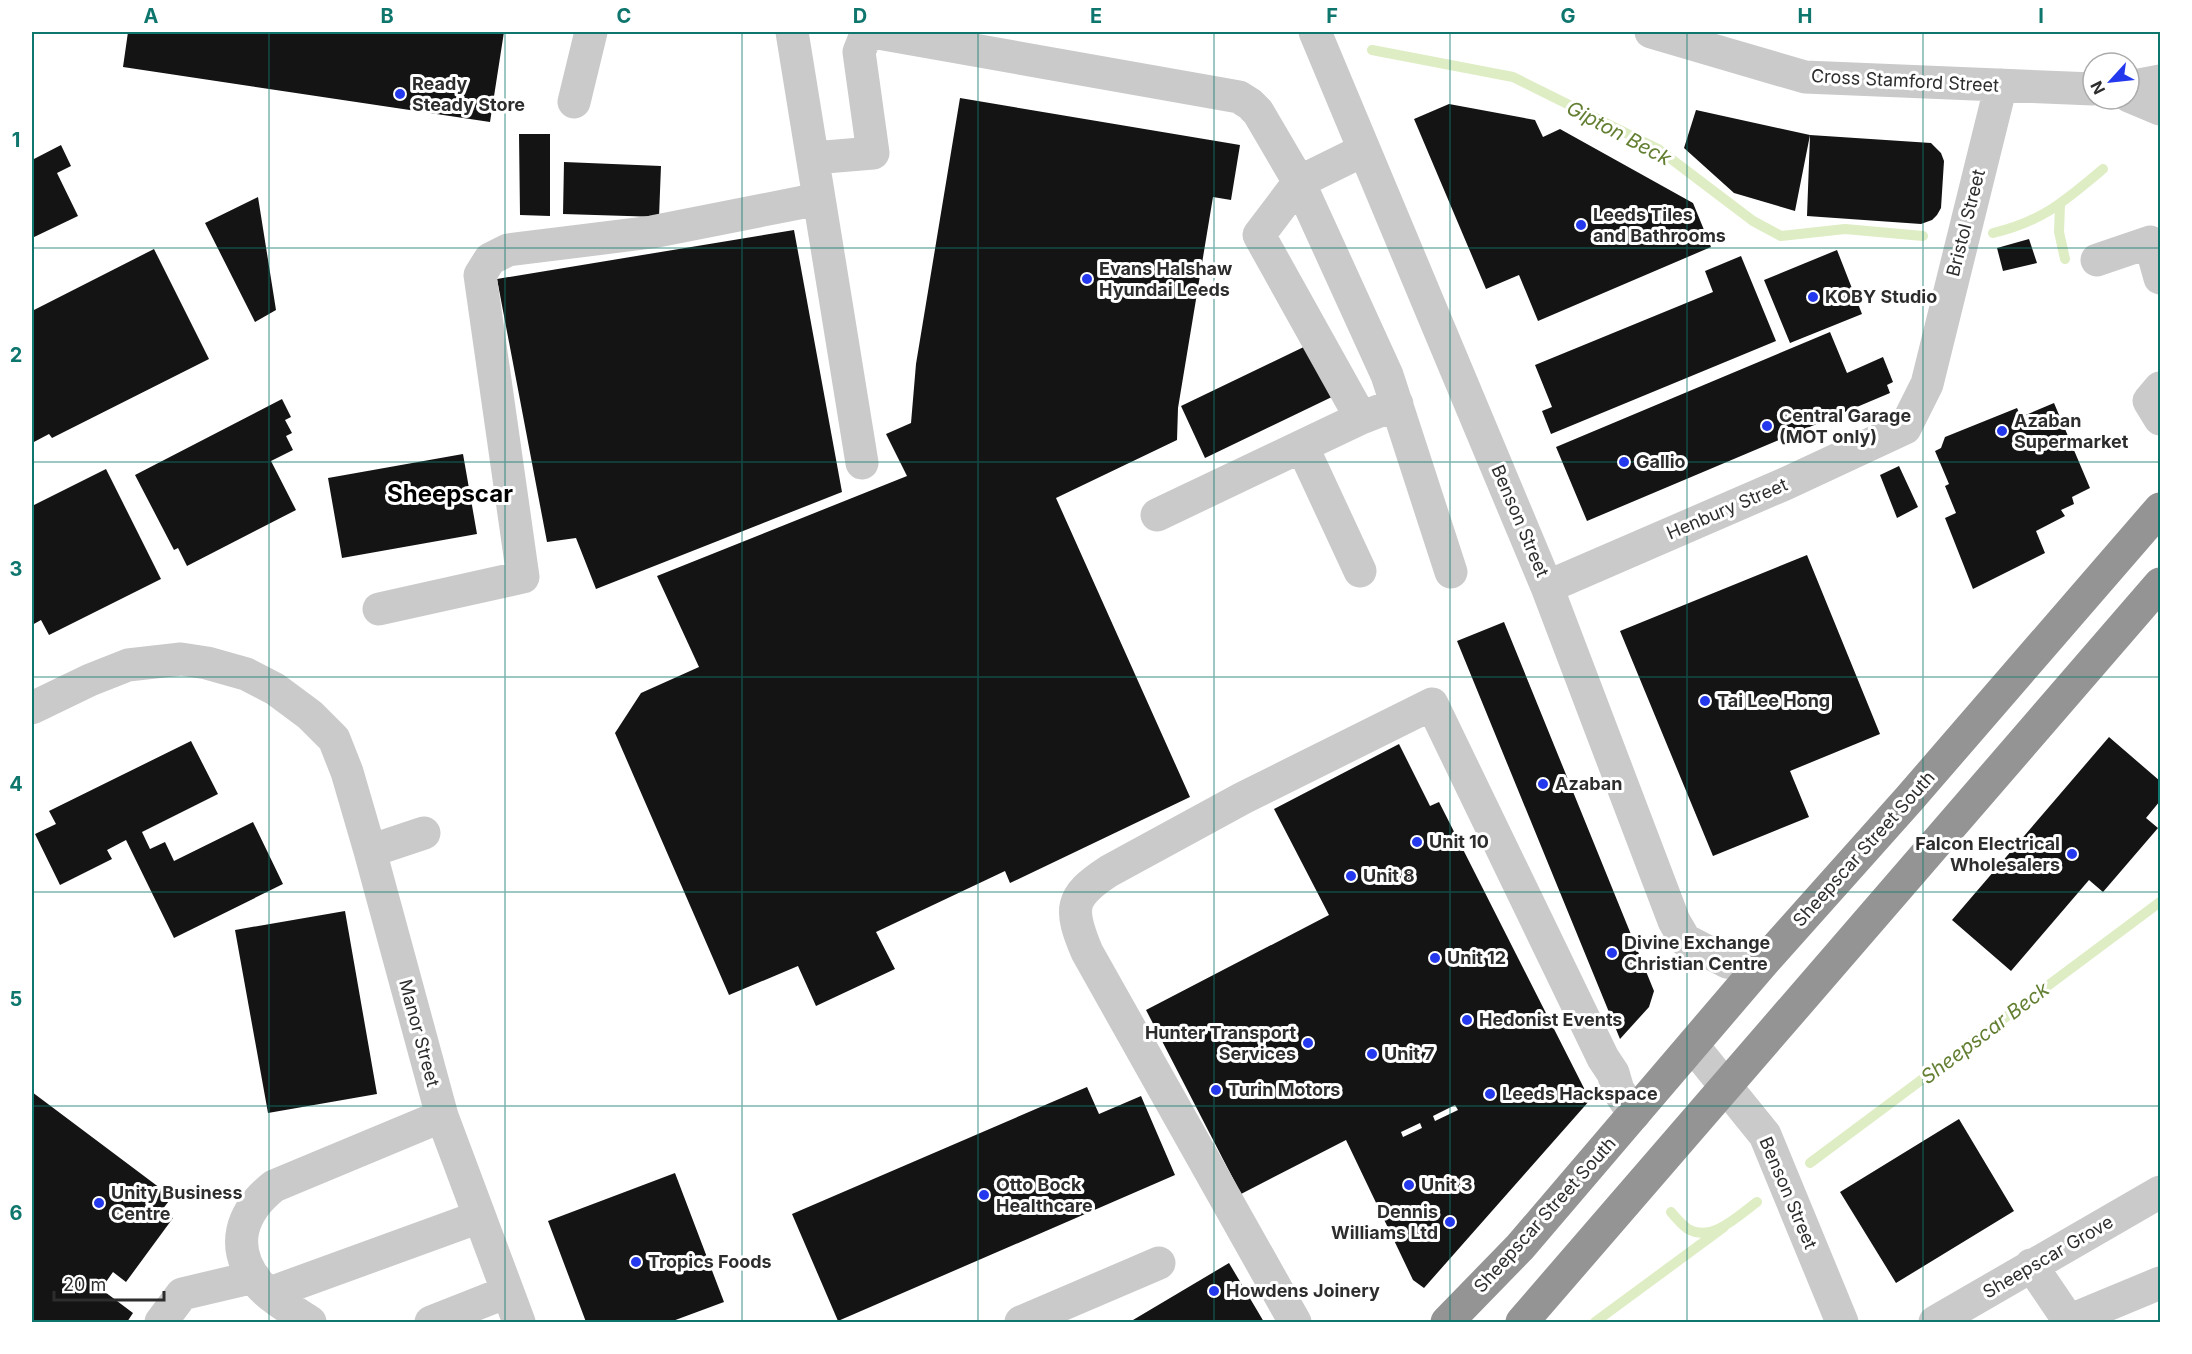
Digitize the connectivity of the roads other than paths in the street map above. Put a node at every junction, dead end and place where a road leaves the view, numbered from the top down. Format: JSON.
{"nodes":[{"id":1,"x":591,"y":32,"type":"edge"},
{"id":2,"x":792,"y":32,"type":"edge"},
{"id":3,"x":1315,"y":32,"type":"edge"},
{"id":4,"x":1651,"y":32,"type":"edge"},
{"id":5,"x":2160,"y":81,"type":"edge"},
{"id":6,"x":2001,"y":85,"type":"junction"},
{"id":7,"x":2141,"y":85,"type":"edge"},
{"id":8,"x":2081,"y":88,"type":"edge"},
{"id":9,"x":2141,"y":101,"type":"edge"},
{"id":10,"x":574,"y":102,"type":"dead end"},
{"id":11,"x":2160,"y":109,"type":"edge"},
{"id":12,"x":1364,"y":150,"type":"junction"},
{"id":13,"x":813,"y":158,"type":"junction"},
{"id":14,"x":1299,"y":182,"type":"junction"},
{"id":15,"x":819,"y":200,"type":"junction"},
{"id":16,"x":2097,"y":260,"type":"dead end"},
{"id":17,"x":2160,"y":278,"type":"edge"},
{"id":18,"x":2160,"y":388,"type":"edge"},
{"id":19,"x":1397,"y":404,"type":"junction"},
{"id":20,"x":1361,"y":418,"type":"junction"},
{"id":21,"x":2160,"y":419,"type":"edge"},
{"id":22,"x":1905,"y":428,"type":"joint"},
{"id":23,"x":1302,"y":446,"type":"junction"},
{"id":24,"x":862,"y":463,"type":"dead end"},
{"id":25,"x":2160,"y":509,"type":"edge"},
{"id":26,"x":1157,"y":515,"type":"dead end"},
{"id":27,"x":1360,"y":571,"type":"dead end"},
{"id":28,"x":1451,"y":572,"type":"dead end"},
{"id":29,"x":2160,"y":584,"type":"edge"},
{"id":30,"x":1547,"y":586,"type":"junction"},
{"id":31,"x":379,"y":609,"type":"dead end"},
{"id":32,"x":32,"y":708,"type":"edge"},
{"id":33,"x":424,"y":833,"type":"dead end"},
{"id":34,"x":370,"y":851,"type":"junction"},
{"id":35,"x":1760,"y":966,"type":"junction"},
{"id":36,"x":1693,"y":1046,"type":"junction"},
{"id":37,"x":1726,"y":1088,"type":"junction"},
{"id":38,"x":1634,"y":1114,"type":"junction"},
{"id":39,"x":442,"y":1116,"type":"junction"},
{"id":40,"x":2160,"y":1192,"type":"edge"},
{"id":41,"x":479,"y":1217,"type":"junction"},
{"id":42,"x":1159,"y":1263,"type":"dead end"},
{"id":43,"x":2031,"y":1265,"type":"junction"},
{"id":44,"x":2160,"y":1283,"type":"edge"},
{"id":45,"x":262,"y":1285,"type":"junction"},
{"id":46,"x":507,"y":1292,"type":"junction"},
{"id":47,"x":2068,"y":1322,"type":"edge"},
{"id":48,"x":162,"y":1323,"type":"edge"},
{"id":49,"x":310,"y":1323,"type":"edge"},
{"id":50,"x":431,"y":1323,"type":"edge"},
{"id":51,"x":519,"y":1323,"type":"edge"},
{"id":52,"x":1021,"y":1323,"type":"edge"},
{"id":53,"x":1295,"y":1323,"type":"edge"},
{"id":54,"x":1447,"y":1323,"type":"edge"},
{"id":55,"x":1522,"y":1323,"type":"edge"},
{"id":56,"x":1842,"y":1323,"type":"edge"},
{"id":57,"x":1935,"y":1323,"type":"edge"}],
"edges":[{"from":1,"to":10,"type":"street"},
{"from":2,"to":13,"type":"street"},
{"from":3,"to":12,"type":"street","name":"Benson Street"},
{"from":4,"to":6,"type":"street","name":"Cross Stamford Street"},
{"from":5,"to":7,"type":"street"},
{"from":6,"to":8,"type":"street","name":"Cross Stamford Street"},
{"from":6,"to":22,"type":"street","name":"Bristol Street"},
{"from":9,"to":11,"type":"street"},
{"from":12,"to":14,"type":"street"},
{"from":12,"to":30,"type":"street","name":"Benson Street"},
{"from":13,"to":14,"type":"street"},
{"from":13,"to":15,"type":"street"},
{"from":14,"to":19,"type":"street"},
{"from":14,"to":20,"type":"street"},
{"from":15,"to":24,"type":"street"},
{"from":15,"to":31,"type":"street"},
{"from":16,"to":17,"type":"street"},
{"from":18,"to":21,"type":"street"},
{"from":19,"to":20,"type":"street"},
{"from":19,"to":28,"type":"street"},
{"from":20,"to":23,"type":"street"},
{"from":22,"to":30,"type":"street","name":"Henbury Street"},
{"from":23,"to":26,"type":"street"},
{"from":23,"to":27,"type":"street"},
{"from":25,"to":35,"type":"highway","name":"Sheepscar Street South"},
{"from":29,"to":37,"type":"highway"},
{"from":30,"to":35,"type":"street","name":"Benson Street"},
{"from":32,"to":34,"type":"street","name":"Manor Street"},
{"from":33,"to":34,"type":"street"},
{"from":34,"to":39,"type":"street","name":"Manor Street"},
{"from":35,"to":36,"type":"highway","name":"Sheepscar Street South"},
{"from":36,"to":37,"type":"street","name":"Benson Street"},
{"from":36,"to":38,"type":"highway","name":"Sheepscar Street South"},
{"from":37,"to":55,"type":"highway"},
{"from":37,"to":56,"type":"street","name":"Benson Street"},
{"from":38,"to":53,"type":"street"},
{"from":38,"to":54,"type":"highway","name":"Sheepscar Street South"},
{"from":39,"to":41,"type":"street","name":"Manor Street"},
{"from":39,"to":45,"type":"street"},
{"from":40,"to":43,"type":"street","name":"Sheepscar Grove"},
{"from":41,"to":45,"type":"street"},
{"from":41,"to":46,"type":"street","name":"Manor Street"},
{"from":42,"to":52,"type":"street"},
{"from":43,"to":47,"type":"street"},
{"from":43,"to":57,"type":"street","name":"Sheepscar Grove"},
{"from":44,"to":47,"type":"street"},
{"from":45,"to":48,"type":"street"},
{"from":45,"to":49,"type":"street"},
{"from":46,"to":50,"type":"street"},
{"from":46,"to":51,"type":"street","name":"Manor Street"}]}
